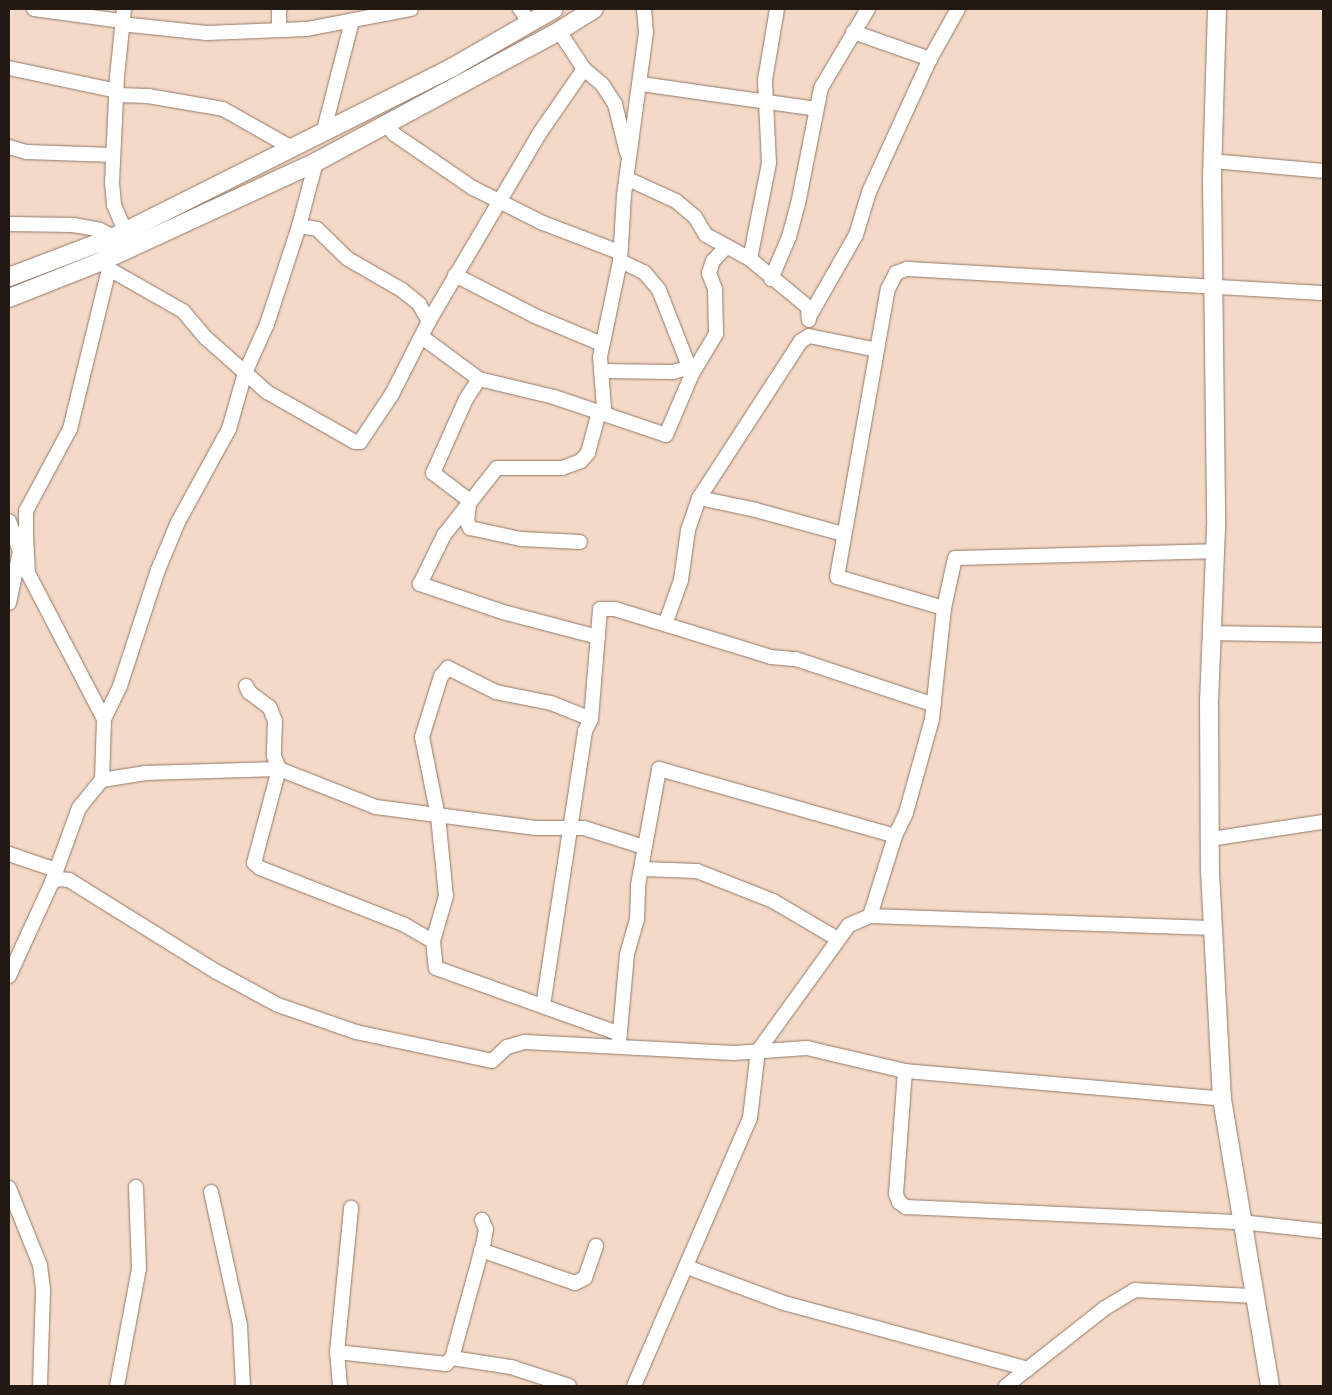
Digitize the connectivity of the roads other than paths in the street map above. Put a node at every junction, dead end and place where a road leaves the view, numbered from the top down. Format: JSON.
{"nodes":[{"id":1,"x":34,"y":9,"type":"edge"},
{"id":2,"x":279,"y":9,"type":"edge"},
{"id":3,"x":412,"y":9,"type":"edge"},
{"id":4,"x":554,"y":9,"type":"edge"},
{"id":5,"x":594,"y":9,"type":"edge"},
{"id":6,"x":644,"y":9,"type":"edge"},
{"id":7,"x":777,"y":9,"type":"edge"},
{"id":8,"x":868,"y":9,"type":"edge"},
{"id":9,"x":958,"y":9,"type":"edge"},
{"id":10,"x":1217,"y":9,"type":"edge"},
{"id":11,"x":357,"y":16,"type":"edge"},
{"id":12,"x":525,"y":16,"type":"edge"},
{"id":13,"x":122,"y":18,"type":"edge"},
{"id":14,"x":279,"y":29,"type":"junction"},
{"id":15,"x":559,"y":31,"type":"junction"},
{"id":16,"x":853,"y":32,"type":"junction"},
{"id":17,"x":930,"y":59,"type":"junction"},
{"id":18,"x":9,"y":68,"type":"edge"},
{"id":19,"x":584,"y":69,"type":"junction"},
{"id":20,"x":641,"y":84,"type":"junction"},
{"id":21,"x":117,"y":93,"type":"junction"},
{"id":22,"x":766,"y":104,"type":"junction"},
{"id":23,"x":816,"y":109,"type":"junction"},
{"id":24,"x":386,"y":124,"type":"junction"},
{"id":25,"x":324,"y":130,"type":"junction"},
{"id":26,"x":9,"y":147,"type":"edge"},
{"id":27,"x":292,"y":148,"type":"junction"},
{"id":28,"x":113,"y":155,"type":"junction"},
{"id":29,"x":629,"y":161,"type":"junction"},
{"id":30,"x":1212,"y":161,"type":"junction"},
{"id":31,"x":316,"y":162,"type":"junction"},
{"id":32,"x":1323,"y":172,"type":"edge"},
{"id":33,"x":628,"y":179,"type":"junction"},
{"id":34,"x":500,"y":201,"type":"junction"},
{"id":35,"x":9,"y":224,"type":"edge"},
{"id":36,"x":300,"y":226,"type":"junction"},
{"id":37,"x":119,"y":234,"type":"junction"},
{"id":38,"x":725,"y":248,"type":"junction"},
{"id":39,"x":619,"y":256,"type":"junction"},
{"id":40,"x":750,"y":259,"type":"junction"},
{"id":41,"x":105,"y":265,"type":"junction"},
{"id":42,"x":455,"y":274,"type":"junction"},
{"id":43,"x":9,"y":277,"type":"edge"},
{"id":44,"x":771,"y":279,"type":"junction"},
{"id":45,"x":1213,"y":290,"type":"junction"},
{"id":46,"x":1323,"y":293,"type":"edge"},
{"id":47,"x":9,"y":298,"type":"edge"},
{"id":48,"x":809,"y":317,"type":"junction"},
{"id":49,"x":429,"y":321,"type":"junction"},
{"id":50,"x":809,"y":336,"type":"junction"},
{"id":51,"x":422,"y":338,"type":"junction"},
{"id":52,"x":602,"y":344,"type":"junction"},
{"id":53,"x":877,"y":350,"type":"junction"},
{"id":54,"x":602,"y":371,"type":"junction"},
{"id":55,"x":691,"y":371,"type":"junction"},
{"id":56,"x":245,"y":372,"type":"junction"},
{"id":57,"x":479,"y":379,"type":"junction"},
{"id":58,"x":599,"y":412,"type":"junction"},
{"id":59,"x":699,"y":498,"type":"junction"},
{"id":60,"x":470,"y":501,"type":"junction"},
{"id":61,"x":9,"y":521,"type":"edge"},
{"id":62,"x":843,"y":534,"type":"junction"},
{"id":63,"x":580,"y":542,"type":"dead end"},
{"id":64,"x":1215,"y":550,"type":"junction"},
{"id":65,"x":24,"y":555,"type":"junction"},
{"id":66,"x":9,"y":603,"type":"edge"},
{"id":67,"x":944,"y":608,"type":"junction"},
{"id":68,"x":666,"y":622,"type":"junction"},
{"id":69,"x":1212,"y":633,"type":"junction"},
{"id":70,"x":1323,"y":635,"type":"edge"},
{"id":71,"x":598,"y":637,"type":"junction"},
{"id":72,"x":246,"y":686,"type":"dead end"},
{"id":73,"x":934,"y":704,"type":"junction"},
{"id":74,"x":104,"y":719,"type":"junction"},
{"id":75,"x":591,"y":719,"type":"junction"},
{"id":76,"x":279,"y":769,"type":"junction"},
{"id":77,"x":102,"y":780,"type":"junction"},
{"id":78,"x":438,"y":816,"type":"junction"},
{"id":79,"x":1323,"y":822,"type":"edge"},
{"id":80,"x":571,"y":830,"type":"junction"},
{"id":81,"x":895,"y":836,"type":"junction"},
{"id":82,"x":1210,"y":839,"type":"junction"},
{"id":83,"x":644,"y":847,"type":"junction"},
{"id":84,"x":9,"y":854,"type":"edge"},
{"id":85,"x":642,"y":869,"type":"junction"},
{"id":86,"x":54,"y":876,"type":"junction"},
{"id":87,"x":870,"y":916,"type":"junction"},
{"id":88,"x":1212,"y":928,"type":"junction"},
{"id":89,"x":836,"y":938,"type":"junction"},
{"id":90,"x":433,"y":941,"type":"junction"},
{"id":91,"x":9,"y":976,"type":"edge"},
{"id":92,"x":543,"y":1006,"type":"junction"},
{"id":93,"x":620,"y":1034,"type":"junction"},
{"id":94,"x":619,"y":1048,"type":"junction"},
{"id":95,"x":758,"y":1051,"type":"junction"},
{"id":96,"x":905,"y":1071,"type":"junction"},
{"id":97,"x":1222,"y":1100,"type":"junction"},
{"id":98,"x":136,"y":1187,"type":"dead end"},
{"id":99,"x":9,"y":1188,"type":"edge"},
{"id":100,"x":211,"y":1192,"type":"dead end"},
{"id":101,"x":350,"y":1208,"type":"dead end"},
{"id":102,"x":482,"y":1220,"type":"dead end"},
{"id":103,"x":1241,"y":1222,"type":"junction"},
{"id":104,"x":1323,"y":1231,"type":"edge"},
{"id":105,"x":596,"y":1246,"type":"dead end"},
{"id":106,"x":481,"y":1250,"type":"junction"},
{"id":107,"x":687,"y":1267,"type":"junction"},
{"id":108,"x":1254,"y":1296,"type":"junction"},
{"id":109,"x":336,"y":1352,"type":"junction"},
{"id":110,"x":452,"y":1358,"type":"junction"},
{"id":111,"x":1028,"y":1369,"type":"junction"},
{"id":112,"x":40,"y":1386,"type":"edge"},
{"id":113,"x":117,"y":1386,"type":"edge"},
{"id":114,"x":243,"y":1386,"type":"edge"},
{"id":115,"x":340,"y":1386,"type":"edge"},
{"id":116,"x":569,"y":1386,"type":"edge"},
{"id":117,"x":631,"y":1386,"type":"edge"},
{"id":118,"x":1006,"y":1386,"type":"edge"},
{"id":119,"x":1270,"y":1386,"type":"edge"}],
"edges":[{"from":1,"to":13,"type":"street"},
{"from":2,"to":14,"type":"street"},
{"from":3,"to":11,"type":"street"},
{"from":4,"to":12,"type":"street"},
{"from":5,"to":15,"type":"street"},
{"from":6,"to":20,"type":"street"},
{"from":7,"to":22,"type":"street"},
{"from":8,"to":16,"type":"street"},
{"from":9,"to":17,"type":"street"},
{"from":10,"to":30,"type":"street"},
{"from":11,"to":14,"type":"street"},
{"from":11,"to":25,"type":"street"},
{"from":12,"to":25,"type":"street"},
{"from":13,"to":14,"type":"street"},
{"from":13,"to":21,"type":"street"},
{"from":15,"to":19,"type":"street"},
{"from":15,"to":24,"type":"street"},
{"from":16,"to":17,"type":"street"},
{"from":16,"to":23,"type":"street"},
{"from":17,"to":48,"type":"street"},
{"from":18,"to":21,"type":"street"},
{"from":19,"to":29,"type":"street"},
{"from":19,"to":34,"type":"street"},
{"from":20,"to":22,"type":"street"},
{"from":20,"to":29,"type":"street"},
{"from":21,"to":27,"type":"street"},
{"from":21,"to":28,"type":"street"},
{"from":22,"to":23,"type":"street"},
{"from":22,"to":40,"type":"street"},
{"from":23,"to":44,"type":"street"},
{"from":24,"to":31,"type":"street"},
{"from":24,"to":34,"type":"street"},
{"from":25,"to":27,"type":"street"},
{"from":26,"to":28,"type":"street"},
{"from":27,"to":37,"type":"street"},
{"from":28,"to":37,"type":"street"},
{"from":29,"to":33,"type":"street"},
{"from":30,"to":32,"type":"street"},
{"from":30,"to":45,"type":"street"},
{"from":31,"to":36,"type":"street"},
{"from":31,"to":41,"type":"street"},
{"from":33,"to":38,"type":"street"},
{"from":33,"to":39,"type":"street"},
{"from":34,"to":39,"type":"street"},
{"from":34,"to":42,"type":"street"},
{"from":35,"to":37,"type":"street"},
{"from":36,"to":49,"type":"street"},
{"from":36,"to":56,"type":"street"},
{"from":37,"to":43,"type":"street"},
{"from":38,"to":40,"type":"street"},
{"from":38,"to":55,"type":"street"},
{"from":39,"to":52,"type":"street"},
{"from":39,"to":55,"type":"street"},
{"from":40,"to":44,"type":"street"},
{"from":41,"to":47,"type":"street"},
{"from":41,"to":56,"type":"street"},
{"from":41,"to":65,"type":"street"},
{"from":42,"to":49,"type":"street"},
{"from":42,"to":52,"type":"street"},
{"from":44,"to":48,"type":"street"},
{"from":45,"to":46,"type":"street"},
{"from":45,"to":53,"type":"street"},
{"from":45,"to":64,"type":"street"},
{"from":48,"to":50,"type":"street"},
{"from":49,"to":51,"type":"street"},
{"from":50,"to":53,"type":"street"},
{"from":50,"to":59,"type":"street"},
{"from":51,"to":56,"type":"street"},
{"from":51,"to":57,"type":"street"},
{"from":52,"to":54,"type":"street"},
{"from":53,"to":62,"type":"street"},
{"from":54,"to":55,"type":"street"},
{"from":54,"to":58,"type":"street"},
{"from":55,"to":58,"type":"street"},
{"from":56,"to":74,"type":"street"},
{"from":57,"to":58,"type":"street"},
{"from":57,"to":60,"type":"street"},
{"from":58,"to":60,"type":"street"},
{"from":59,"to":62,"type":"street"},
{"from":59,"to":68,"type":"street"},
{"from":60,"to":63,"type":"street"},
{"from":60,"to":71,"type":"street"},
{"from":61,"to":65,"type":"street"},
{"from":62,"to":67,"type":"street"},
{"from":64,"to":67,"type":"street"},
{"from":64,"to":69,"type":"street"},
{"from":65,"to":66,"type":"street"},
{"from":65,"to":74,"type":"street"},
{"from":67,"to":73,"type":"street"},
{"from":68,"to":71,"type":"street"},
{"from":68,"to":73,"type":"street"},
{"from":69,"to":70,"type":"street"},
{"from":69,"to":82,"type":"street"},
{"from":71,"to":75,"type":"street"},
{"from":72,"to":76,"type":"street"},
{"from":73,"to":81,"type":"street"},
{"from":74,"to":77,"type":"street"},
{"from":75,"to":78,"type":"street"},
{"from":75,"to":80,"type":"street"},
{"from":76,"to":77,"type":"street"},
{"from":76,"to":78,"type":"street"},
{"from":76,"to":90,"type":"street"},
{"from":77,"to":86,"type":"street"},
{"from":78,"to":80,"type":"street"},
{"from":78,"to":90,"type":"street"},
{"from":79,"to":82,"type":"street"},
{"from":80,"to":83,"type":"street"},
{"from":80,"to":92,"type":"street"},
{"from":81,"to":83,"type":"street"},
{"from":81,"to":87,"type":"street"},
{"from":82,"to":88,"type":"street"},
{"from":83,"to":85,"type":"street"},
{"from":84,"to":86,"type":"street"},
{"from":85,"to":89,"type":"street"},
{"from":85,"to":93,"type":"street"},
{"from":86,"to":91,"type":"street"},
{"from":86,"to":94,"type":"street"},
{"from":87,"to":88,"type":"street"},
{"from":87,"to":89,"type":"street"},
{"from":88,"to":97,"type":"street"},
{"from":89,"to":95,"type":"street"},
{"from":90,"to":92,"type":"street"},
{"from":92,"to":93,"type":"street"},
{"from":93,"to":94,"type":"street"},
{"from":94,"to":95,"type":"street"},
{"from":95,"to":96,"type":"street"},
{"from":95,"to":107,"type":"street"},
{"from":96,"to":97,"type":"street"},
{"from":96,"to":103,"type":"street"},
{"from":97,"to":103,"type":"street"},
{"from":98,"to":113,"type":"street"},
{"from":99,"to":112,"type":"street"},
{"from":100,"to":114,"type":"street"},
{"from":101,"to":109,"type":"street"},
{"from":102,"to":106,"type":"street"},
{"from":103,"to":104,"type":"street"},
{"from":103,"to":108,"type":"street"},
{"from":105,"to":106,"type":"street"},
{"from":106,"to":110,"type":"street"},
{"from":107,"to":111,"type":"street"},
{"from":107,"to":117,"type":"street"},
{"from":108,"to":111,"type":"street"},
{"from":108,"to":119,"type":"street"},
{"from":109,"to":110,"type":"street"},
{"from":109,"to":115,"type":"street"},
{"from":110,"to":116,"type":"street"},
{"from":111,"to":118,"type":"street"}]}
